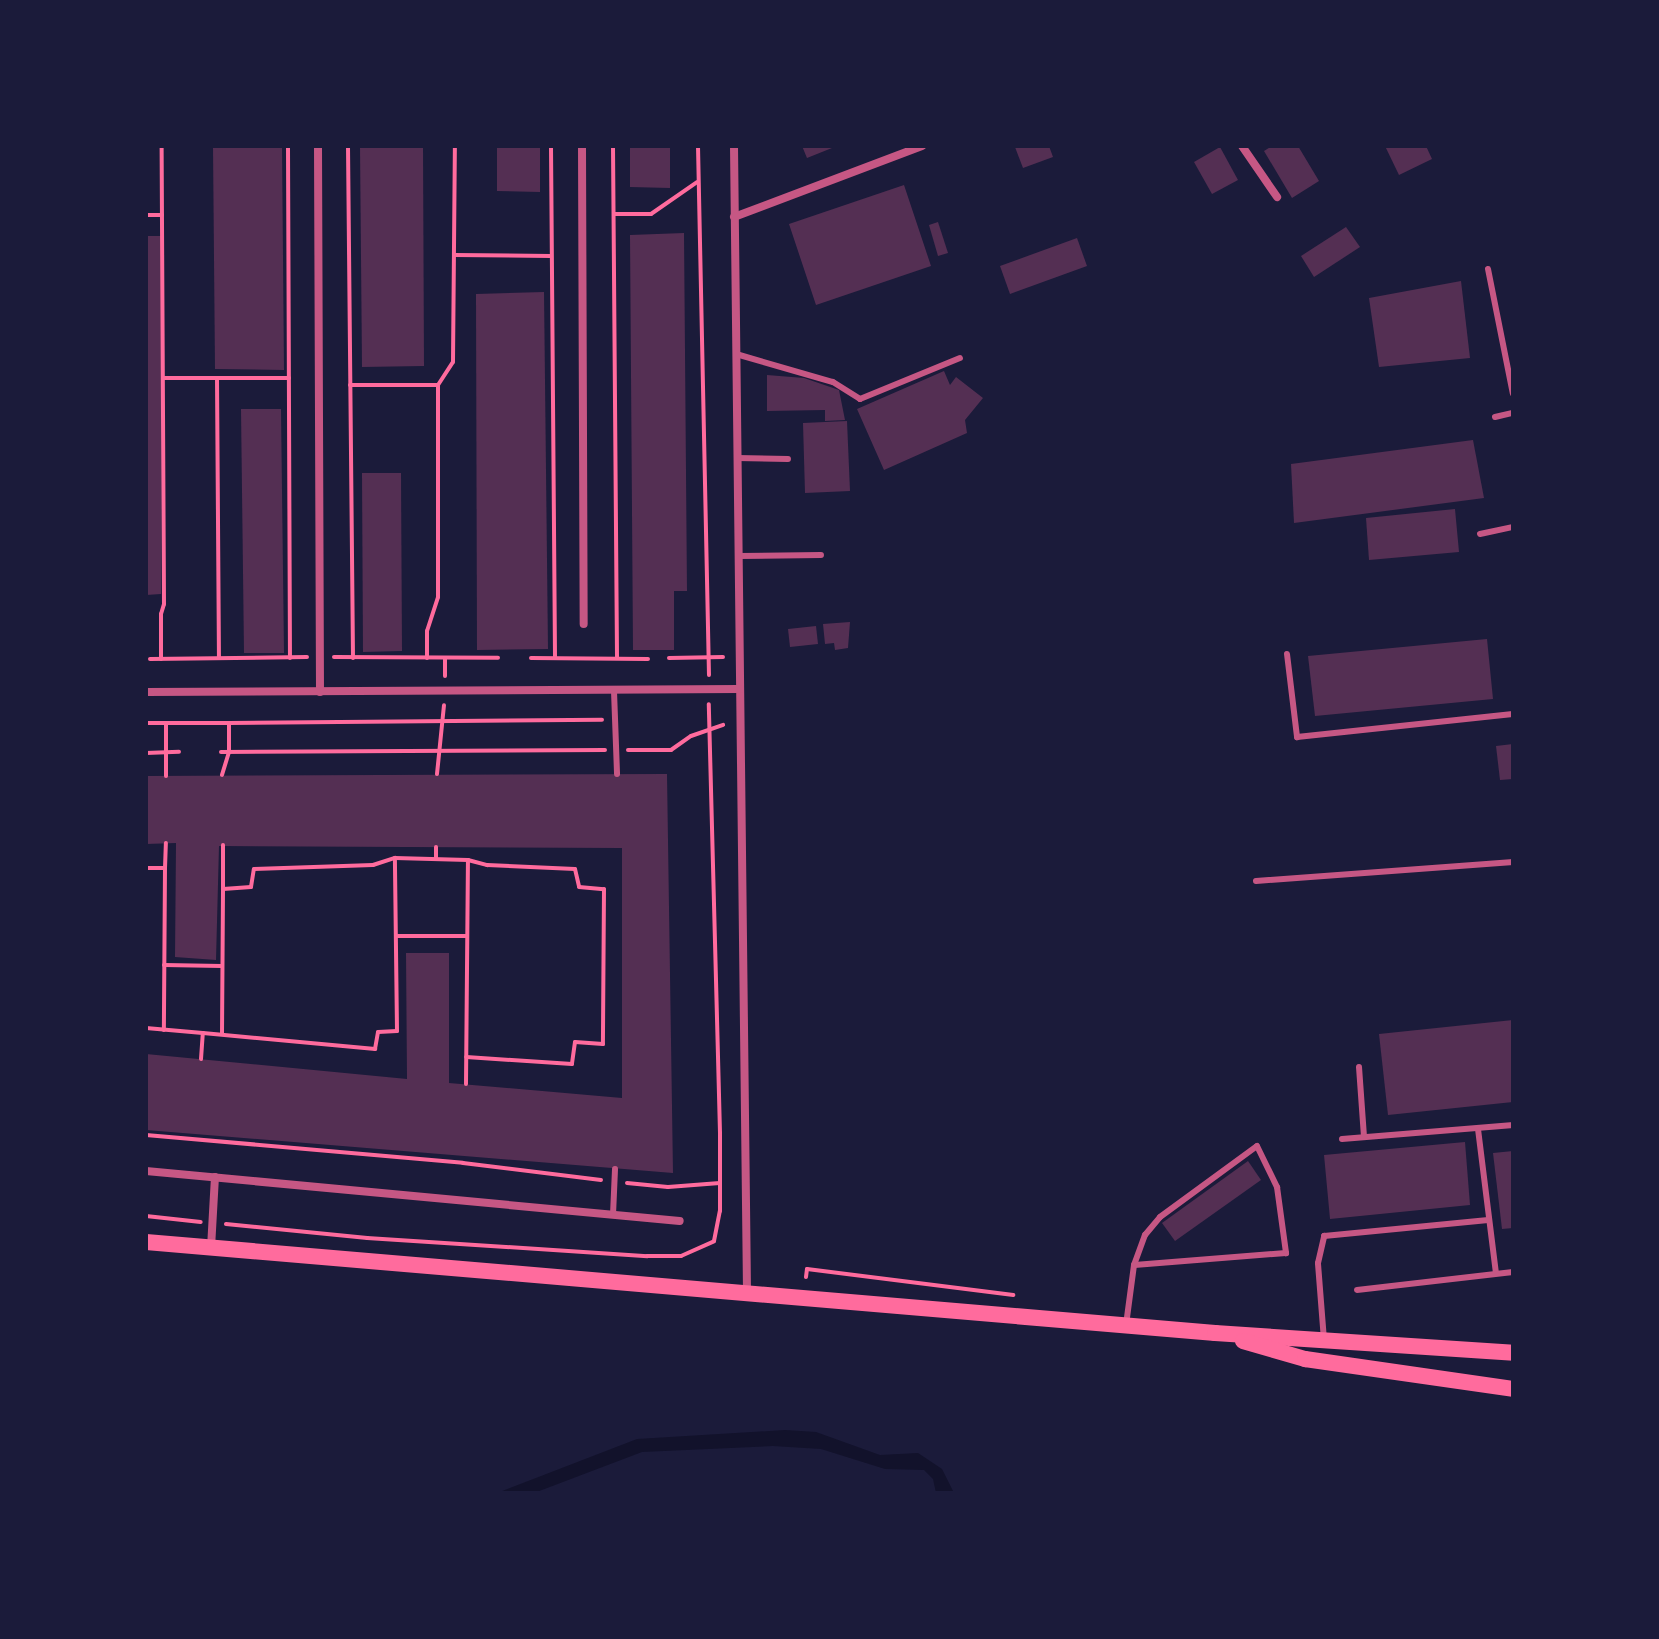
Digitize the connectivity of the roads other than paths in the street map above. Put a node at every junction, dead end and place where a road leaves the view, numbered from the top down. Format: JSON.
{"nodes":[{"id":1,"x":318,"y":146,"type":"edge"},
{"id":2,"x":582,"y":146,"type":"edge"},
{"id":3,"x":734,"y":146,"type":"edge"},
{"id":4,"x":922,"y":146,"type":"edge"},
{"id":5,"x":1242,"y":146,"type":"edge"},
{"id":6,"x":1277,"y":197,"type":"dead end"},
{"id":7,"x":734,"y":217,"type":"junction"},
{"id":8,"x":1488,"y":269,"type":"dead end"},
{"id":9,"x":736,"y":354,"type":"junction"},
{"id":10,"x":960,"y":358,"type":"dead end"},
{"id":11,"x":1513,"y":394,"type":"edge"},
{"id":12,"x":1513,"y":413,"type":"edge"},
{"id":13,"x":1495,"y":417,"type":"dead end"},
{"id":14,"x":737,"y":458,"type":"junction"},
{"id":15,"x":788,"y":459,"type":"dead end"},
{"id":16,"x":1513,"y":527,"type":"edge"},
{"id":17,"x":1480,"y":534,"type":"dead end"},
{"id":18,"x":821,"y":555,"type":"dead end"},
{"id":19,"x":739,"y":556,"type":"junction"},
{"id":20,"x":584,"y":624,"type":"dead end"},
{"id":21,"x":1287,"y":654,"type":"dead end"},
{"id":22,"x":740,"y":689,"type":"junction"},
{"id":23,"x":614,"y":691,"type":"junction"},
{"id":24,"x":146,"y":692,"type":"edge"},
{"id":25,"x":320,"y":692,"type":"junction"},
{"id":26,"x":1513,"y":714,"type":"edge"},
{"id":27,"x":617,"y":774,"type":"dead end"},
{"id":28,"x":1513,"y":862,"type":"edge"},
{"id":29,"x":1256,"y":881,"type":"dead end"},
{"id":30,"x":1359,"y":1067,"type":"dead end"},
{"id":31,"x":1513,"y":1125,"type":"edge"},
{"id":32,"x":1478,"y":1129,"type":"junction"},
{"id":33,"x":1364,"y":1137,"type":"junction"},
{"id":34,"x":1342,"y":1139,"type":"dead end"},
{"id":35,"x":615,"y":1169,"type":"dead end"},
{"id":36,"x":146,"y":1171,"type":"edge"},
{"id":37,"x":215,"y":1177,"type":"junction"},
{"id":38,"x":613,"y":1215,"type":"junction"},
{"id":39,"x":1488,"y":1220,"type":"junction"},
{"id":40,"x":680,"y":1221,"type":"dead end"},
{"id":41,"x":146,"y":1242,"type":"edge"},
{"id":42,"x":211,"y":1248,"type":"junction"},
{"id":43,"x":1134,"y":1265,"type":"junction"},
{"id":44,"x":1513,"y":1272,"type":"edge"},
{"id":45,"x":1496,"y":1273,"type":"junction"},
{"id":46,"x":1357,"y":1290,"type":"dead end"},
{"id":47,"x":747,"y":1293,"type":"junction"},
{"id":48,"x":1126,"y":1325,"type":"junction"},
{"id":49,"x":1215,"y":1333,"type":"junction"},
{"id":50,"x":1324,"y":1340,"type":"junction"},
{"id":51,"x":1513,"y":1353,"type":"edge"},
{"id":52,"x":1513,"y":1389,"type":"edge"}],
"edges":[{"from":1,"to":25,"type":"street"},
{"from":2,"to":20,"type":"street"},
{"from":3,"to":7,"type":"street"},
{"from":4,"to":7,"type":"street"},
{"from":5,"to":6,"type":"street"},
{"from":7,"to":9,"type":"street"},
{"from":8,"to":11,"type":"lane"},
{"from":9,"to":10,"type":"lane"},
{"from":9,"to":14,"type":"street"},
{"from":12,"to":13,"type":"lane"},
{"from":14,"to":15,"type":"lane"},
{"from":14,"to":19,"type":"street"},
{"from":16,"to":17,"type":"lane"},
{"from":18,"to":19,"type":"lane"},
{"from":19,"to":22,"type":"street"},
{"from":21,"to":26,"type":"lane"},
{"from":22,"to":23,"type":"street"},
{"from":22,"to":47,"type":"street"},
{"from":23,"to":25,"type":"street"},
{"from":23,"to":27,"type":"lane"},
{"from":24,"to":25,"type":"street"},
{"from":28,"to":29,"type":"lane"},
{"from":30,"to":33,"type":"lane"},
{"from":31,"to":32,"type":"lane"},
{"from":32,"to":33,"type":"lane"},
{"from":32,"to":39,"type":"lane"},
{"from":33,"to":34,"type":"lane"},
{"from":35,"to":38,"type":"lane"},
{"from":36,"to":37,"type":"street"},
{"from":37,"to":38,"type":"street"},
{"from":37,"to":42,"type":"street"},
{"from":38,"to":40,"type":"street"},
{"from":39,"to":45,"type":"lane"},
{"from":39,"to":50,"type":"lane"},
{"from":41,"to":42,"type":"main road"},
{"from":42,"to":47,"type":"main road"},
{"from":43,"to":43,"type":"lane"},
{"from":43,"to":48,"type":"lane"},
{"from":44,"to":45,"type":"lane"},
{"from":45,"to":46,"type":"lane"},
{"from":47,"to":48,"type":"main road"},
{"from":48,"to":49,"type":"main road"},
{"from":49,"to":50,"type":"main road"},
{"from":49,"to":52,"type":"main road"},
{"from":50,"to":51,"type":"main road"}]}
